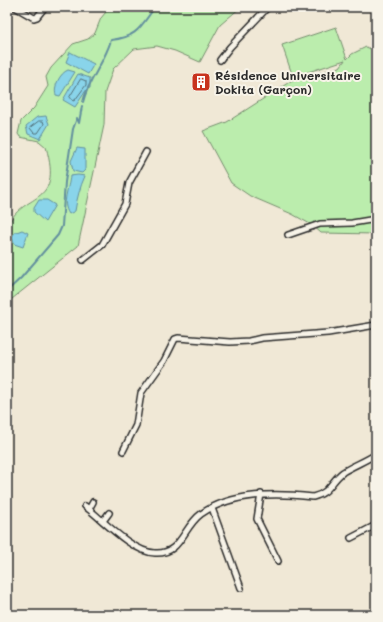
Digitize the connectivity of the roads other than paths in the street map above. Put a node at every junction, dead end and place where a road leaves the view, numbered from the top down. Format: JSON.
{"nodes":[{"id":1,"x":15,"y":7,"type":"edge"},
{"id":2,"x":45,"y":7,"type":"edge"},
{"id":3,"x":268,"y":7,"type":"edge"},
{"id":4,"x":220,"y":60,"type":"dead end"},
{"id":5,"x":376,"y":131,"type":"edge"},
{"id":6,"x":376,"y":135,"type":"edge"},
{"id":7,"x":146,"y":152,"type":"dead end"},
{"id":8,"x":376,"y":219,"type":"edge"},
{"id":9,"x":288,"y":235,"type":"dead end"},
{"id":10,"x":83,"y":260,"type":"dead end"},
{"id":11,"x":376,"y":325,"type":"edge"},
{"id":12,"x":124,"y":451,"type":"dead end"},
{"id":13,"x":376,"y":454,"type":"edge"},
{"id":14,"x":261,"y":494,"type":"junction"},
{"id":15,"x":93,"y":502,"type":"dead end"},
{"id":16,"x":212,"y":508,"type":"junction"},
{"id":17,"x":109,"y":513,"type":"dead end"},
{"id":18,"x":103,"y":521,"type":"junction"},
{"id":19,"x":376,"y":525,"type":"edge"},
{"id":20,"x":351,"y":538,"type":"dead end"},
{"id":21,"x":278,"y":561,"type":"dead end"},
{"id":22,"x":241,"y":588,"type":"dead end"}],
"edges":[{"from":1,"to":2,"type":"street"},
{"from":3,"to":4,"type":"street"},
{"from":5,"to":6,"type":"street"},
{"from":7,"to":10,"type":"street"},
{"from":8,"to":9,"type":"street"},
{"from":11,"to":12,"type":"street"},
{"from":13,"to":14,"type":"street"},
{"from":14,"to":16,"type":"street"},
{"from":14,"to":21,"type":"street"},
{"from":15,"to":18,"type":"street"},
{"from":16,"to":18,"type":"street"},
{"from":16,"to":22,"type":"street"},
{"from":17,"to":18,"type":"street"},
{"from":19,"to":20,"type":"street"}]}
